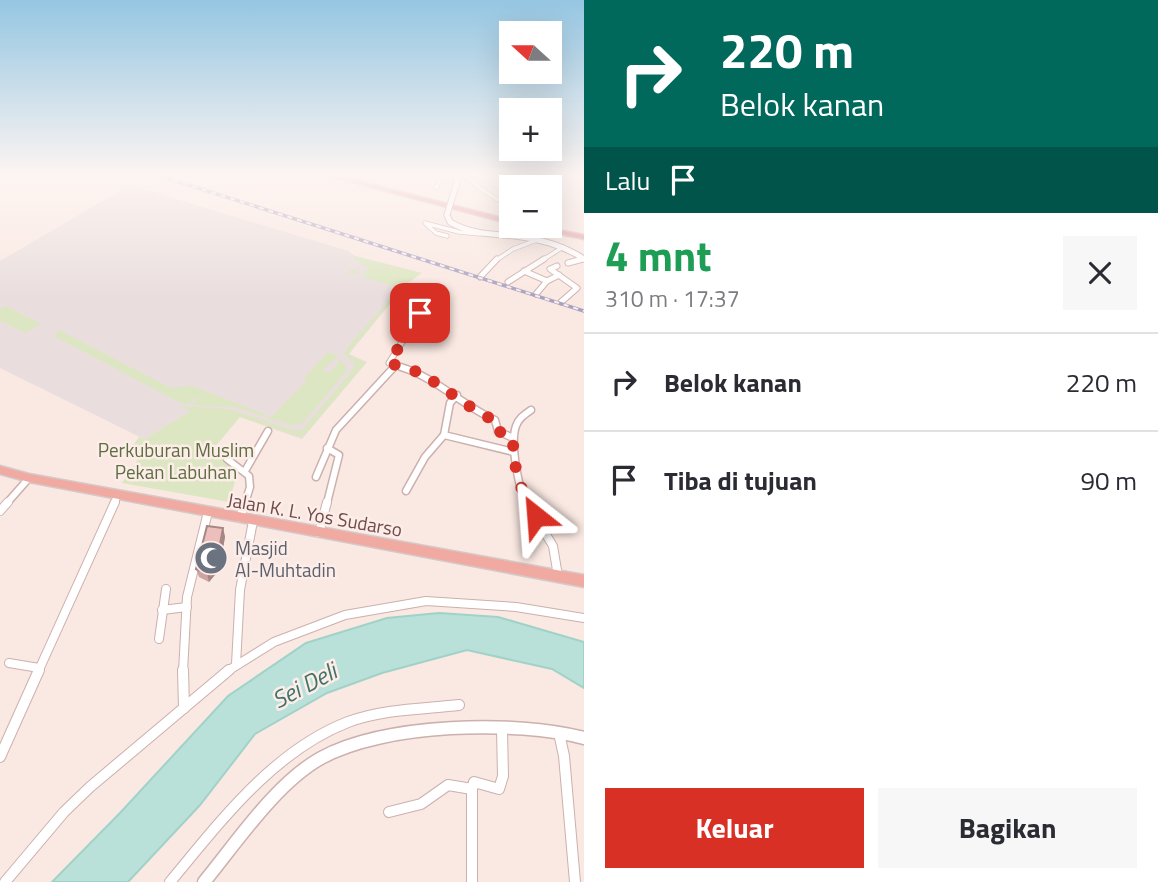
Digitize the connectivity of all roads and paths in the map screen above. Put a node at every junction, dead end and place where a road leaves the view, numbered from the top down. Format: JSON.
{"nodes":[{"id":1,"x":447,"y":215,"type":"edge"},
{"id":2,"x":562,"y":230,"type":"edge"},
{"id":3,"x":562,"y":231,"type":"edge"},
{"id":4,"x":486,"y":233,"type":"junction"},
{"id":5,"x":584,"y":235,"type":"edge"},
{"id":6,"x":447,"y":236,"type":"dead end"},
{"id":7,"x":539,"y":239,"type":"junction"},
{"id":8,"x":563,"y":247,"type":"junction"},
{"id":9,"x":583,"y":259,"type":"edge"},
{"id":10,"x":524,"y":271,"type":"junction"},
{"id":11,"x":559,"y":275,"type":"junction"},
{"id":12,"x":480,"y":277,"type":"dead end"},
{"id":13,"x":547,"y":281,"type":"junction"},
{"id":14,"x":508,"y":282,"type":"dead end"},
{"id":15,"x":536,"y":294,"type":"dead end"},
{"id":16,"x":561,"y":302,"type":"dead end"},
{"id":17,"x":420,"y":313,"type":"dead end"},
{"id":18,"x":395,"y":366,"type":"junction"},
{"id":19,"x":457,"y":396,"type":"junction"},
{"id":20,"x":531,"y":410,"type":"dead end"},
{"id":21,"x":268,"y":431,"type":"dead end"},
{"id":22,"x":444,"y":435,"type":"junction"},
{"id":23,"x":513,"y":438,"type":"junction"},
{"id":24,"x":327,"y":449,"type":"junction"},
{"id":25,"x":514,"y":452,"type":"junction"},
{"id":26,"x":227,"y":458,"type":"dead end"},
{"id":27,"x":0,"y":470,"type":"edge"},
{"id":28,"x":245,"y":471,"type":"junction"},
{"id":29,"x":316,"y":477,"type":"dead end"},
{"id":30,"x":29,"y":478,"type":"junction"},
{"id":31,"x":406,"y":491,"type":"dead end"},
{"id":32,"x":118,"y":495,"type":"junction"},
{"id":33,"x":0,"y":511,"type":"edge"},
{"id":34,"x":208,"y":512,"type":"junction"},
{"id":35,"x":246,"y":519,"type":"junction"},
{"id":36,"x":319,"y":533,"type":"junction"},
{"id":37,"x":558,"y":576,"type":"junction"},
{"id":38,"x":584,"y":581,"type":"edge"},
{"id":39,"x":166,"y":589,"type":"dead end"},
{"id":40,"x":187,"y":607,"type":"junction"},
{"id":41,"x":162,"y":610,"type":"junction"},
{"id":42,"x":584,"y":618,"type":"edge"},
{"id":43,"x":159,"y":639,"type":"dead end"},
{"id":44,"x":9,"y":663,"type":"dead end"},
{"id":45,"x":236,"y":664,"type":"junction"},
{"id":46,"x":39,"y":667,"type":"junction"},
{"id":47,"x":459,"y":705,"type":"dead end"},
{"id":48,"x":184,"y":708,"type":"junction"},
{"id":49,"x":502,"y":728,"type":"junction"},
{"id":50,"x":559,"y":731,"type":"junction"},
{"id":51,"x":584,"y":738,"type":"edge"},
{"id":52,"x":0,"y":757,"type":"edge"},
{"id":53,"x":472,"y":789,"type":"junction"},
{"id":54,"x":389,"y":812,"type":"dead end"},
{"id":55,"x":5,"y":882,"type":"edge"},
{"id":56,"x":170,"y":882,"type":"edge"},
{"id":57,"x":204,"y":882,"type":"edge"},
{"id":58,"x":472,"y":882,"type":"edge"},
{"id":59,"x":575,"y":882,"type":"edge"}],
"edges":[{"from":1,"to":4,"type":"street","bridge":true},
{"from":2,"to":5,"type":"highway"},
{"from":3,"to":5,"type":"highway"},
{"from":4,"to":6,"type":"street"},
{"from":4,"to":7,"type":"street"},
{"from":7,"to":8,"type":"street"},
{"from":7,"to":12,"type":"street"},
{"from":8,"to":9,"type":"street"},
{"from":8,"to":10,"type":"street"},
{"from":9,"to":11,"type":"street"},
{"from":10,"to":13,"type":"street"},
{"from":10,"to":14,"type":"street"},
{"from":11,"to":13,"type":"street"},
{"from":11,"to":16,"type":"street"},
{"from":13,"to":15,"type":"street"},
{"from":17,"to":18,"type":"street"},
{"from":18,"to":19,"type":"street"},
{"from":18,"to":24,"type":"street"},
{"from":19,"to":22,"type":"street"},
{"from":19,"to":23,"type":"street"},
{"from":20,"to":23,"type":"street"},
{"from":21,"to":28,"type":"street"},
{"from":22,"to":25,"type":"street"},
{"from":22,"to":31,"type":"street"},
{"from":23,"to":25,"type":"street"},
{"from":24,"to":29,"type":"street"},
{"from":24,"to":36,"type":"street"},
{"from":25,"to":37,"type":"street"},
{"from":26,"to":28,"type":"street"},
{"from":27,"to":30,"type":"highway","name":"Jalan K. L. Yos Sudarso"},
{"from":28,"to":35,"type":"street"},
{"from":30,"to":32,"type":"highway","name":"Jalan K. L. Yos Sudarso"},
{"from":30,"to":33,"type":"street"},
{"from":32,"to":34,"type":"highway","name":"Jalan K. L. Yos Sudarso"},
{"from":32,"to":46,"type":"street"},
{"from":34,"to":35,"type":"highway","name":"Jalan K. L. Yos Sudarso"},
{"from":34,"to":40,"type":"street"},
{"from":35,"to":36,"type":"highway","name":"Jalan K. L. Yos Sudarso"},
{"from":35,"to":45,"type":"street"},
{"from":36,"to":37,"type":"highway","name":"Jalan K. L. Yos Sudarso"},
{"from":37,"to":38,"type":"highway","name":"Jalan K. L. Yos Sudarso"},
{"from":39,"to":41,"type":"street"},
{"from":40,"to":41,"type":"street"},
{"from":40,"to":48,"type":"street"},
{"from":41,"to":43,"type":"street"},
{"from":42,"to":45,"type":"street"},
{"from":44,"to":46,"type":"street"},
{"from":45,"to":48,"type":"street"},
{"from":46,"to":52,"type":"street"},
{"from":47,"to":56,"type":"street"},
{"from":48,"to":55,"type":"street"},
{"from":49,"to":50,"type":"street"},
{"from":49,"to":53,"type":"street"},
{"from":49,"to":57,"type":"street"},
{"from":50,"to":51,"type":"street"},
{"from":50,"to":59,"type":"street"},
{"from":53,"to":54,"type":"street"},
{"from":53,"to":58,"type":"street"}]}
